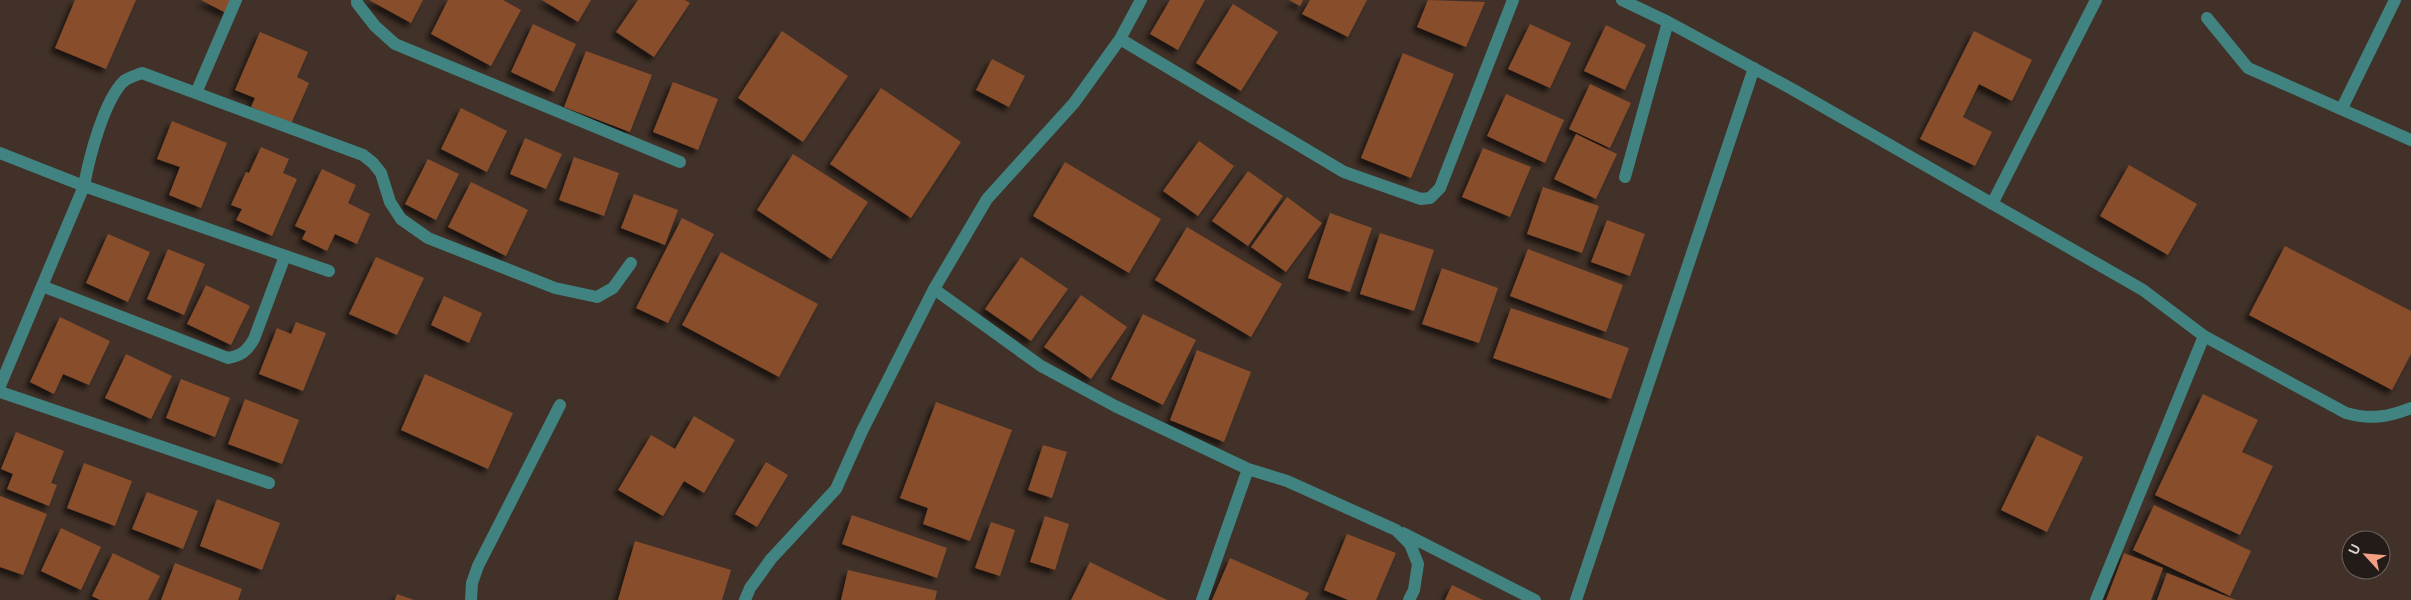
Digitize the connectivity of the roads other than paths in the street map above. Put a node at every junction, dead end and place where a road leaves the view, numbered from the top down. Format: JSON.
{"nodes":[{"id":1,"x":236,"y":0,"type":"edge"},
{"id":2,"x":357,"y":0,"type":"edge"},
{"id":3,"x":1141,"y":0,"type":"edge"},
{"id":4,"x":1513,"y":0,"type":"edge"},
{"id":5,"x":1622,"y":0,"type":"edge"},
{"id":6,"x":2096,"y":0,"type":"edge"},
{"id":7,"x":2395,"y":0,"type":"edge"},
{"id":8,"x":2207,"y":18,"type":"dead end"},
{"id":9,"x":1668,"y":22,"type":"junction"},
{"id":10,"x":1120,"y":38,"type":"junction"},
{"id":11,"x":1754,"y":68,"type":"junction"},
{"id":12,"x":196,"y":93,"type":"junction"},
{"id":13,"x":2342,"y":108,"type":"junction"},
{"id":14,"x":2411,"y":140,"type":"edge"},
{"id":15,"x":0,"y":153,"type":"edge"},
{"id":16,"x":680,"y":162,"type":"dead end"},
{"id":17,"x":1625,"y":177,"type":"dead end"},
{"id":18,"x":84,"y":186,"type":"junction"},
{"id":19,"x":1992,"y":204,"type":"junction"},
{"id":20,"x":285,"y":256,"type":"junction"},
{"id":21,"x":631,"y":263,"type":"dead end"},
{"id":22,"x":329,"y":271,"type":"dead end"},
{"id":23,"x":42,"y":286,"type":"junction"},
{"id":24,"x":934,"y":289,"type":"junction"},
{"id":25,"x":2204,"y":336,"type":"junction"},
{"id":26,"x":0,"y":386,"type":"edge"},
{"id":27,"x":0,"y":392,"type":"edge"},
{"id":28,"x":560,"y":405,"type":"dead end"},
{"id":29,"x":2411,"y":408,"type":"edge"},
{"id":30,"x":1248,"y":469,"type":"junction"},
{"id":31,"x":269,"y":484,"type":"dead end"},
{"id":32,"x":1396,"y":530,"type":"junction"},
{"id":33,"x":471,"y":600,"type":"edge"},
{"id":34,"x":745,"y":600,"type":"edge"},
{"id":35,"x":1202,"y":600,"type":"edge"},
{"id":36,"x":1409,"y":600,"type":"edge"},
{"id":37,"x":1535,"y":600,"type":"edge"},
{"id":38,"x":1576,"y":600,"type":"edge"},
{"id":39,"x":2096,"y":600,"type":"edge"}],
"edges":[{"from":1,"to":12,"type":"street"},
{"from":2,"to":16,"type":"street"},
{"from":3,"to":10,"type":"street"},
{"from":4,"to":10,"type":"street"},
{"from":5,"to":9,"type":"street"},
{"from":6,"to":19,"type":"street"},
{"from":7,"to":13,"type":"street"},
{"from":8,"to":13,"type":"street"},
{"from":9,"to":11,"type":"street"},
{"from":9,"to":17,"type":"street"},
{"from":10,"to":24,"type":"street"},
{"from":11,"to":19,"type":"street"},
{"from":11,"to":38,"type":"street"},
{"from":12,"to":18,"type":"street"},
{"from":12,"to":21,"type":"street"},
{"from":13,"to":14,"type":"street"},
{"from":15,"to":18,"type":"street"},
{"from":18,"to":20,"type":"street"},
{"from":18,"to":23,"type":"street"},
{"from":19,"to":25,"type":"street"},
{"from":20,"to":22,"type":"street"},
{"from":20,"to":23,"type":"street"},
{"from":23,"to":26,"type":"street"},
{"from":24,"to":30,"type":"street"},
{"from":24,"to":34,"type":"street"},
{"from":25,"to":29,"type":"street"},
{"from":25,"to":39,"type":"street"},
{"from":27,"to":31,"type":"street"},
{"from":28,"to":33,"type":"street"},
{"from":30,"to":32,"type":"street"},
{"from":30,"to":35,"type":"street"},
{"from":32,"to":36,"type":"street"},
{"from":32,"to":37,"type":"street"}]}
